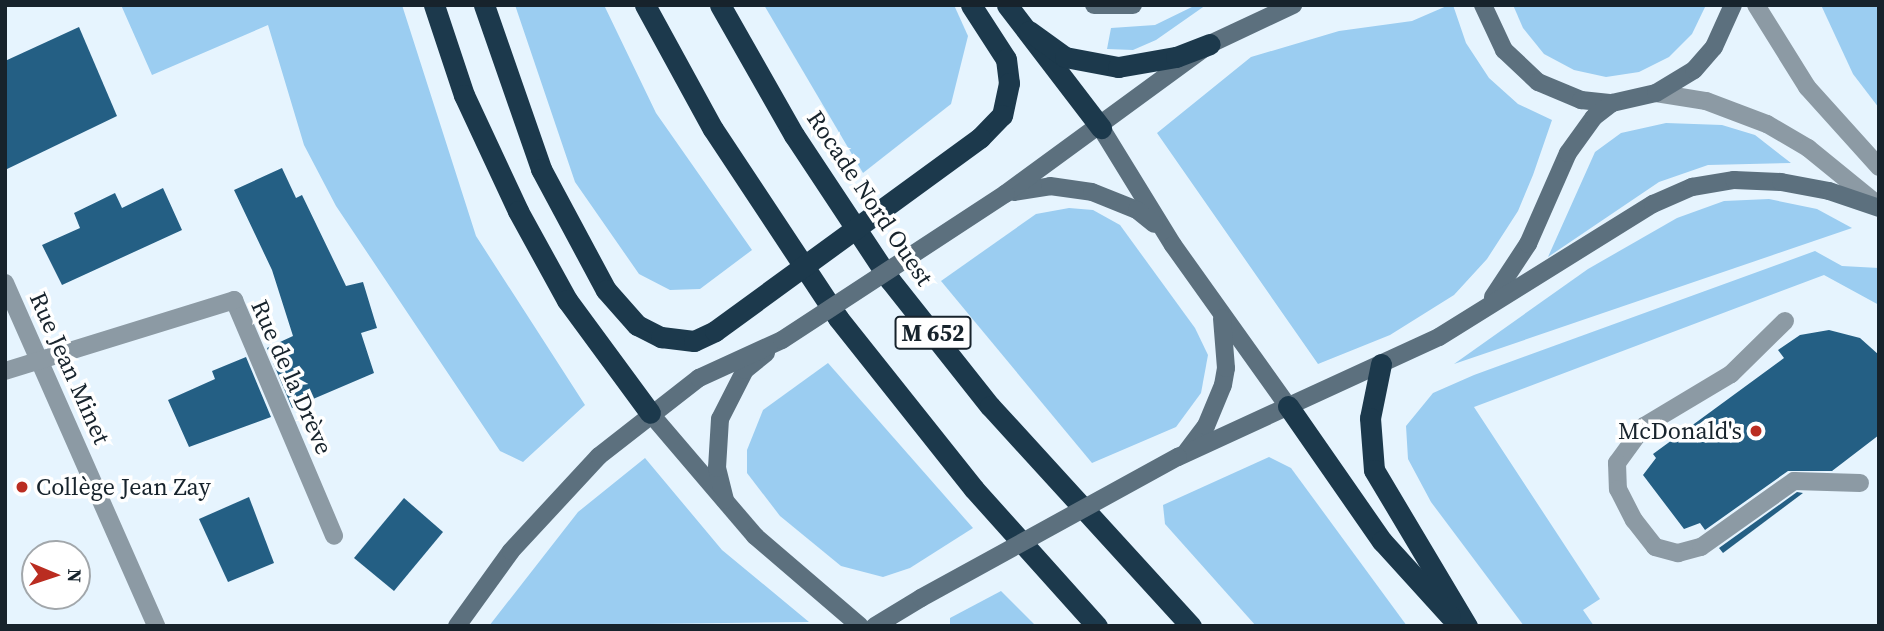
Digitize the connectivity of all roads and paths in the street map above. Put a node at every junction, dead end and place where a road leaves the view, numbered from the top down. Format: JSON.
{"nodes":[{"id":1,"x":434,"y":5,"type":"edge"},
{"id":2,"x":484,"y":5,"type":"edge"},
{"id":3,"x":645,"y":5,"type":"edge"},
{"id":4,"x":720,"y":5,"type":"edge"},
{"id":5,"x":971,"y":5,"type":"edge"},
{"id":6,"x":1007,"y":5,"type":"edge"},
{"id":7,"x":1094,"y":5,"type":"edge"},
{"id":8,"x":1133,"y":5,"type":"edge"},
{"id":9,"x":1293,"y":5,"type":"edge"},
{"id":10,"x":1483,"y":5,"type":"edge"},
{"id":11,"x":1733,"y":5,"type":"edge"},
{"id":12,"x":1756,"y":5,"type":"edge"},
{"id":13,"x":1029,"y":32,"type":"junction"},
{"id":14,"x":1210,"y":44,"type":"junction"},
{"id":15,"x":1656,"y":93,"type":"junction"},
{"id":16,"x":1612,"y":103,"type":"junction"},
{"id":17,"x":1101,"y":128,"type":"junction"},
{"id":18,"x":1879,"y":167,"type":"edge"},
{"id":19,"x":1005,"y":194,"type":"junction"},
{"id":20,"x":1879,"y":207,"type":"edge"},
{"id":21,"x":1173,"y":244,"type":"junction"},
{"id":22,"x":5,"y":283,"type":"edge"},
{"id":23,"x":1483,"y":307,"type":"junction"},
{"id":24,"x":1222,"y":315,"type":"junction"},
{"id":25,"x":1785,"y":321,"type":"dead end"},
{"id":26,"x":782,"y":340,"type":"junction"},
{"id":27,"x":41,"y":360,"type":"junction"},
{"id":28,"x":1381,"y":364,"type":"junction"},
{"id":29,"x":5,"y":371,"type":"edge"},
{"id":30,"x":1289,"y":406,"type":"junction"},
{"id":31,"x":650,"y":413,"type":"junction"},
{"id":32,"x":1182,"y":455,"type":"junction"},
{"id":33,"x":1860,"y":483,"type":"dead end"},
{"id":34,"x":729,"y":510,"type":"junction"},
{"id":35,"x":334,"y":536,"type":"dead end"},
{"id":36,"x":156,"y":626,"type":"edge"},
{"id":37,"x":457,"y":626,"type":"edge"},
{"id":38,"x":860,"y":626,"type":"edge"},
{"id":39,"x":875,"y":626,"type":"edge"},
{"id":40,"x":1097,"y":626,"type":"edge"},
{"id":41,"x":1191,"y":626,"type":"edge"},
{"id":42,"x":1458,"y":626,"type":"edge"},
{"id":43,"x":1466,"y":626,"type":"edge"}],
"edges":[{"from":1,"to":31,"type":"highway"},
{"from":2,"to":5,"type":"highway","bridge":true},
{"from":3,"to":40,"type":"highway","number":"M 652"},
{"from":4,"to":41,"type":"highway","name":"Rocade Nord Ouest","number":"M 652"},
{"from":6,"to":13,"type":"highway"},
{"from":7,"to":8,"type":"street"},
{"from":9,"to":14,"type":"street"},
{"from":10,"to":16,"type":"street"},
{"from":11,"to":15,"type":"street"},
{"from":12,"to":18,"type":"street"},
{"from":13,"to":14,"type":"highway"},
{"from":13,"to":17,"type":"highway"},
{"from":14,"to":17,"type":"street"},
{"from":15,"to":16,"type":"street"},
{"from":15,"to":20,"type":"street"},
{"from":16,"to":23,"type":"street"},
{"from":17,"to":19,"type":"street"},
{"from":17,"to":21,"type":"street"},
{"from":19,"to":21,"type":"street"},
{"from":19,"to":26,"type":"street","bridge":true},
{"from":20,"to":23,"type":"street"},
{"from":21,"to":24,"type":"street"},
{"from":22,"to":27,"type":"street","name":"Rue Jean Minet"},
{"from":23,"to":28,"type":"street"},
{"from":24,"to":30,"type":"street"},
{"from":24,"to":32,"type":"street"},
{"from":25,"to":33,"type":"street"},
{"from":26,"to":31,"type":"street"},
{"from":26,"to":34,"type":"street"},
{"from":27,"to":29,"type":"street","name":"Rue de la Drève"},
{"from":27,"to":35,"type":"street","name":"Rue de la Drève"},
{"from":27,"to":36,"type":"street","name":"Rue Jean Minet"},
{"from":28,"to":30,"type":"street"},
{"from":28,"to":43,"type":"highway"},
{"from":30,"to":32,"type":"street"},
{"from":30,"to":42,"type":"highway"},
{"from":31,"to":34,"type":"street"},
{"from":31,"to":37,"type":"street"},
{"from":32,"to":39,"type":"street","bridge":true},
{"from":34,"to":38,"type":"street"}]}
